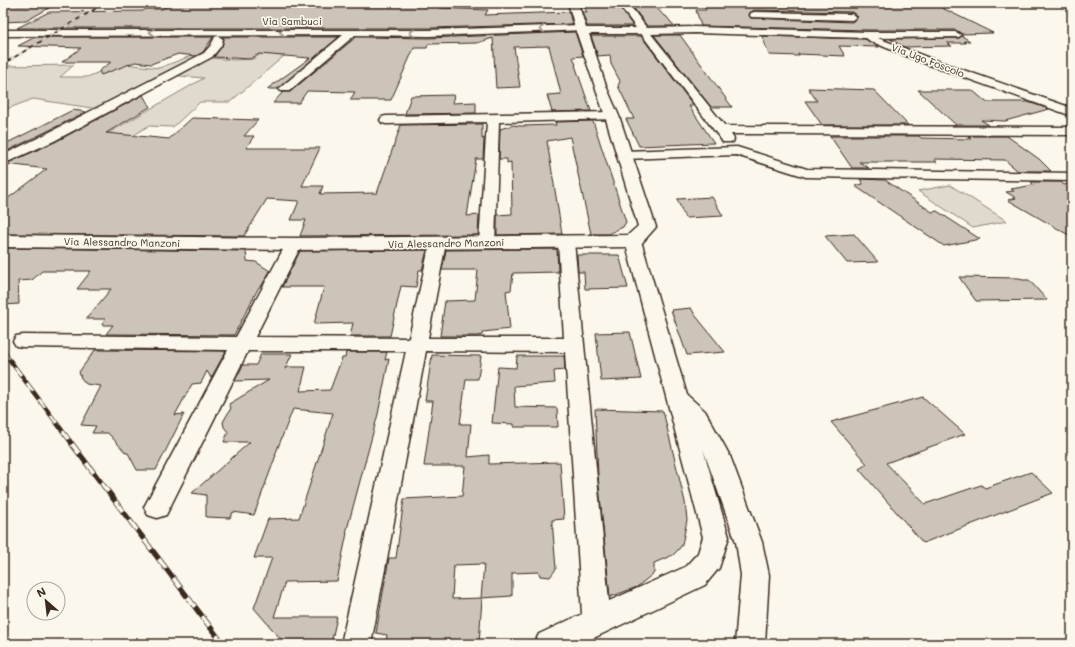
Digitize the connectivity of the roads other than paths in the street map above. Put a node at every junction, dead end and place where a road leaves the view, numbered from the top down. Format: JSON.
{"nodes":[{"id":1,"x":573,"y":3,"type":"edge"},
{"id":2,"x":623,"y":3,"type":"edge"},
{"id":3,"x":842,"y":8,"type":"dead end"},
{"id":4,"x":852,"y":17,"type":"junction"},
{"id":5,"x":581,"y":30,"type":"junction"},
{"id":6,"x":644,"y":31,"type":"junction"},
{"id":7,"x":764,"y":32,"type":"junction"},
{"id":8,"x":3,"y":33,"type":"edge"},
{"id":9,"x":352,"y":33,"type":"junction"},
{"id":10,"x":868,"y":35,"type":"junction"},
{"id":11,"x":956,"y":35,"type":"dead end"},
{"id":12,"x":218,"y":39,"type":"dead end"},
{"id":13,"x":285,"y":89,"type":"dead end"},
{"id":14,"x":1072,"y":112,"type":"edge"},
{"id":15,"x":612,"y":116,"type":"junction"},
{"id":16,"x":493,"y":118,"type":"junction"},
{"id":17,"x":386,"y":120,"type":"dead end"},
{"id":18,"x":720,"y":130,"type":"junction"},
{"id":19,"x":1072,"y":132,"type":"edge"},
{"id":20,"x":737,"y":151,"type":"junction"},
{"id":21,"x":624,"y":155,"type":"junction"},
{"id":22,"x":3,"y":160,"type":"edge"},
{"id":23,"x":1072,"y":177,"type":"edge"},
{"id":24,"x":3,"y":240,"type":"edge"},
{"id":25,"x":632,"y":241,"type":"junction"},
{"id":26,"x":566,"y":242,"type":"junction"},
{"id":27,"x":438,"y":243,"type":"junction"},
{"id":28,"x":487,"y":243,"type":"junction"},
{"id":29,"x":294,"y":244,"type":"junction"},
{"id":30,"x":23,"y":341,"type":"dead end"},
{"id":31,"x":243,"y":344,"type":"junction"},
{"id":32,"x":419,"y":344,"type":"junction"},
{"id":33,"x":575,"y":344,"type":"junction"},
{"id":34,"x":676,"y":398,"type":"junction"},
{"id":35,"x":157,"y":507,"type":"dead end"},
{"id":36,"x":597,"y":622,"type":"junction"},
{"id":37,"x":356,"y":644,"type":"edge"},
{"id":38,"x":548,"y":644,"type":"edge"},
{"id":39,"x":750,"y":644,"type":"edge"}],
"edges":[{"from":1,"to":5,"type":"main road"},
{"from":2,"to":6,"type":"main road"},
{"from":3,"to":4,"type":"street"},
{"from":4,"to":7,"type":"street"},
{"from":4,"to":10,"type":"street"},
{"from":5,"to":6,"type":"main road"},
{"from":5,"to":9,"type":"street","name":"Via Sambuci","one_way":true},
{"from":5,"to":15,"type":"main road"},
{"from":6,"to":7,"type":"street"},
{"from":6,"to":18,"type":"street"},
{"from":7,"to":10,"type":"street"},
{"from":9,"to":8,"type":"street","name":"Via Sambuci","one_way":true},
{"from":9,"to":13,"type":"street"},
{"from":10,"to":11,"type":"street","name":"Via Ugo Foscolo"},
{"from":10,"to":14,"type":"street","name":"Via Ugo Foscolo"},
{"from":12,"to":22,"type":"street"},
{"from":15,"to":16,"type":"street"},
{"from":15,"to":21,"type":"main road"},
{"from":16,"to":17,"type":"street"},
{"from":16,"to":28,"type":"street"},
{"from":18,"to":19,"type":"street"},
{"from":18,"to":20,"type":"street"},
{"from":20,"to":21,"type":"street"},
{"from":20,"to":23,"type":"street"},
{"from":21,"to":25,"type":"main road"},
{"from":24,"to":29,"type":"main road","name":"Via Alessandro Manzoni"},
{"from":25,"to":26,"type":"main road","name":"Via Alessandro Manzoni"},
{"from":25,"to":34,"type":"street"},
{"from":26,"to":28,"type":"main road","name":"Via Alessandro Manzoni"},
{"from":26,"to":33,"type":"street"},
{"from":27,"to":28,"type":"main road","name":"Via Alessandro Manzoni"},
{"from":27,"to":29,"type":"main road","name":"Via Alessandro Manzoni"},
{"from":27,"to":32,"type":"street"},
{"from":29,"to":31,"type":"street"},
{"from":30,"to":31,"type":"street"},
{"from":31,"to":32,"type":"street"},
{"from":31,"to":35,"type":"street"},
{"from":32,"to":33,"type":"street"},
{"from":32,"to":37,"type":"street"},
{"from":33,"to":36,"type":"street"},
{"from":34,"to":36,"type":"street"},
{"from":34,"to":39,"type":"street"},
{"from":36,"to":38,"type":"street"}]}
